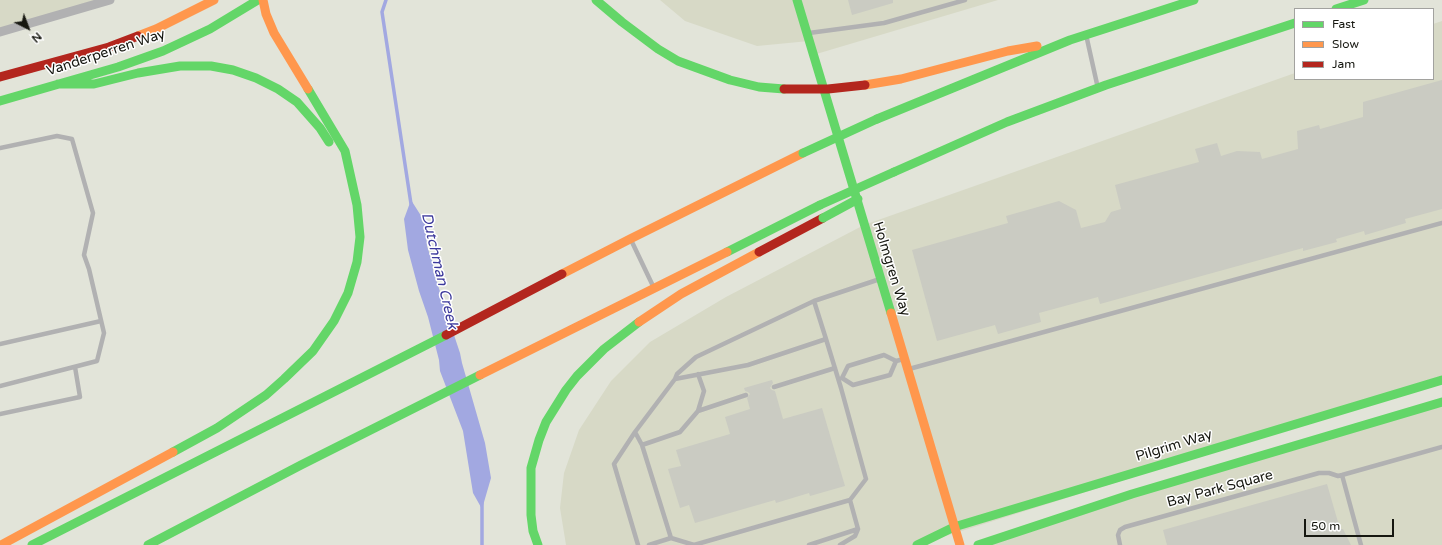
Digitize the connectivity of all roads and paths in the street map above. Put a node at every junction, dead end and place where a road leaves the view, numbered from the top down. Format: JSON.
{"nodes":[{"id":1,"x":110,"y":0,"type":"edge"},
{"id":2,"x":214,"y":0,"type":"edge"},
{"id":3,"x":258,"y":0,"type":"edge"},
{"id":4,"x":263,"y":0,"type":"edge"},
{"id":5,"x":596,"y":0,"type":"edge"},
{"id":6,"x":797,"y":0,"type":"edge"},
{"id":7,"x":965,"y":0,"type":"edge"},
{"id":8,"x":1194,"y":0,"type":"edge"},
{"id":9,"x":1364,"y":0,"type":"edge"},
{"id":10,"x":1339,"y":8,"type":"edge"},
{"id":11,"x":1294,"y":23,"type":"edge"},
{"id":12,"x":0,"y":32,"type":"edge"},
{"id":13,"x":807,"y":34,"type":"junction"},
{"id":14,"x":1086,"y":35,"type":"junction"},
{"id":15,"x":1070,"y":40,"type":"junction"},
{"id":16,"x":0,"y":77,"type":"edge"},
{"id":17,"x":58,"y":84,"type":"junction"},
{"id":18,"x":1098,"y":88,"type":"junction"},
{"id":19,"x":0,"y":101,"type":"edge"},
{"id":20,"x":0,"y":148,"type":"edge"},
{"id":21,"x":349,"y":172,"type":"junction"},
{"id":22,"x":883,"y":177,"type":"junction"},
{"id":23,"x":1442,"y":223,"type":"edge"},
{"id":24,"x":630,"y":239,"type":"junction"},
{"id":25,"x":880,"y":280,"type":"junction"},
{"id":26,"x":654,"y":289,"type":"junction"},
{"id":27,"x":814,"y":301,"type":"junction"},
{"id":28,"x":101,"y":322,"type":"junction"},
{"id":29,"x":826,"y":339,"type":"junction"},
{"id":30,"x":0,"y":344,"type":"edge"},
{"id":31,"x":900,"y":360,"type":"junction"},
{"id":32,"x":75,"y":367,"type":"junction"},
{"id":33,"x":835,"y":368,"type":"junction"},
{"id":34,"x":907,"y":370,"type":"junction"},
{"id":35,"x":698,"y":374,"type":"junction"},
{"id":36,"x":675,"y":379,"type":"junction"},
{"id":37,"x":1442,"y":380,"type":"edge"},
{"id":38,"x":0,"y":386,"type":"edge"},
{"id":39,"x":774,"y":387,"type":"dead end"},
{"id":40,"x":746,"y":395,"type":"dead end"},
{"id":41,"x":1442,"y":402,"type":"edge"},
{"id":42,"x":698,"y":411,"type":"junction"},
{"id":43,"x":0,"y":414,"type":"edge"},
{"id":44,"x":635,"y":432,"type":"junction"},
{"id":45,"x":642,"y":445,"type":"junction"},
{"id":46,"x":1442,"y":447,"type":"edge"},
{"id":47,"x":1342,"y":475,"type":"junction"},
{"id":48,"x":850,"y":500,"type":"junction"},
{"id":49,"x":954,"y":526,"type":"junction"},
{"id":50,"x":858,"y":529,"type":"junction"},
{"id":51,"x":671,"y":538,"type":"junction"},
{"id":52,"x":1,"y":545,"type":"edge"},
{"id":53,"x":32,"y":545,"type":"edge"},
{"id":54,"x":148,"y":545,"type":"edge"},
{"id":55,"x":538,"y":545,"type":"edge"},
{"id":56,"x":638,"y":545,"type":"edge"},
{"id":57,"x":649,"y":545,"type":"edge"},
{"id":58,"x":809,"y":545,"type":"edge"},
{"id":59,"x":840,"y":545,"type":"edge"},
{"id":60,"x":917,"y":545,"type":"edge"},
{"id":61,"x":960,"y":545,"type":"edge"},
{"id":62,"x":978,"y":545,"type":"edge"},
{"id":63,"x":1120,"y":545,"type":"edge"},
{"id":64,"x":1361,"y":545,"type":"edge"}],
"edges":[{"from":1,"to":12,"type":"street"},
{"from":2,"to":16,"type":"main road","name":"Vanderperren Way"},
{"from":3,"to":17,"type":"main road","name":"Vanderperren Way"},
{"from":4,"to":21,"type":"main road"},
{"from":5,"to":15,"type":"main road","bridge":true},
{"from":6,"to":13,"type":"main road","name":"Holmgren Way"},
{"from":7,"to":13,"type":"lane"},
{"from":8,"to":14,"type":"main road"},
{"from":9,"to":10,"type":"main road"},
{"from":11,"to":18,"type":"main road"},
{"from":13,"to":25,"type":"main road","name":"Holmgren Way"},
{"from":14,"to":15,"type":"main road"},
{"from":14,"to":18,"type":"lane"},
{"from":15,"to":24,"type":"main road","bridge":true},
{"from":17,"to":19,"type":"main road","name":"Vanderperren Way"},
{"from":17,"to":21,"type":"main road"},
{"from":18,"to":22,"type":"main road","bridge":true},
{"from":20,"to":28,"type":"lane"},
{"from":21,"to":52,"type":"main road"},
{"from":22,"to":26,"type":"main road","bridge":true},
{"from":22,"to":55,"type":"main road","bridge":true},
{"from":23,"to":34,"type":"lane"},
{"from":24,"to":26,"type":"lane"},
{"from":24,"to":53,"type":"main road"},
{"from":25,"to":27,"type":"lane"},
{"from":25,"to":31,"type":"main road","name":"Holmgren Way"},
{"from":26,"to":54,"type":"main road"},
{"from":27,"to":29,"type":"lane"},
{"from":27,"to":36,"type":"lane"},
{"from":28,"to":30,"type":"lane"},
{"from":28,"to":32,"type":"lane"},
{"from":29,"to":33,"type":"lane"},
{"from":29,"to":35,"type":"lane"},
{"from":31,"to":31,"type":"lane"},
{"from":31,"to":34,"type":"main road","name":"Holmgren Way"},
{"from":32,"to":38,"type":"lane"},
{"from":32,"to":43,"type":"lane"},
{"from":33,"to":39,"type":"lane"},
{"from":33,"to":48,"type":"lane"},
{"from":34,"to":49,"type":"main road","name":"Holmgren Way"},
{"from":35,"to":36,"type":"lane"},
{"from":35,"to":42,"type":"lane"},
{"from":36,"to":44,"type":"lane"},
{"from":37,"to":49,"type":"main road","name":"Pilgrim Way"},
{"from":40,"to":42,"type":"lane"},
{"from":41,"to":62,"type":"main road"},
{"from":42,"to":45,"type":"lane"},
{"from":44,"to":45,"type":"lane"},
{"from":44,"to":56,"type":"lane"},
{"from":45,"to":51,"type":"lane"},
{"from":46,"to":47,"type":"lane"},
{"from":47,"to":63,"type":"lane","name":"Bay Park Square"},
{"from":47,"to":64,"type":"lane"},
{"from":48,"to":50,"type":"lane"},
{"from":48,"to":51,"type":"lane"},
{"from":49,"to":60,"type":"main road","name":"Pilgrim Way"},
{"from":49,"to":61,"type":"main road","name":"Holmgren Way"},
{"from":50,"to":58,"type":"lane"},
{"from":50,"to":59,"type":"lane"},
{"from":51,"to":57,"type":"lane"}]}
